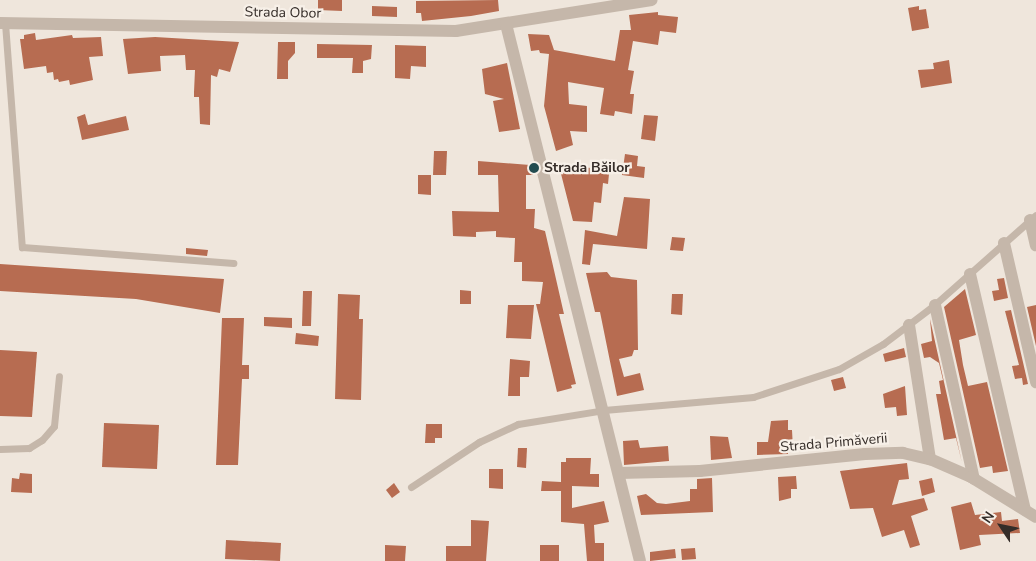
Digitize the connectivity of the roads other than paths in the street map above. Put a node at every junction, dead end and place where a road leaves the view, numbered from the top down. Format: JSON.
{"nodes":[{"id":1,"x":652,"y":0,"type":"edge"},
{"id":2,"x":2,"y":23,"type":"edge"},
{"id":3,"x":506,"y":24,"type":"junction"},
{"id":4,"x":1033,"y":218,"type":"edge"},
{"id":5,"x":1004,"y":243,"type":"junction"},
{"id":6,"x":1036,"y":245,"type":"edge"},
{"id":7,"x":233,"y":263,"type":"dead end"},
{"id":8,"x":970,"y":274,"type":"junction"},
{"id":9,"x":935,"y":305,"type":"junction"},
{"id":10,"x":910,"y":325,"type":"junction"},
{"id":11,"x":59,"y":376,"type":"dead end"},
{"id":12,"x":1036,"y":382,"type":"edge"},
{"id":13,"x":604,"y":410,"type":"junction"},
{"id":14,"x":0,"y":449,"type":"edge"},
{"id":15,"x":930,"y":459,"type":"junction"},
{"id":16,"x":619,"y":473,"type":"junction"},
{"id":17,"x":974,"y":479,"type":"junction"},
{"id":18,"x":411,"y":487,"type":"dead end"},
{"id":19,"x":1031,"y":514,"type":"edge"},
{"id":20,"x":640,"y":561,"type":"edge"}],
"edges":[{"from":1,"to":3,"type":"street","name":"Strada Obor"},
{"from":2,"to":3,"type":"street","name":"Strada Obor"},
{"from":2,"to":7,"type":"lane"},
{"from":3,"to":13,"type":"street"},
{"from":4,"to":5,"type":"lane"},
{"from":4,"to":6,"type":"street"},
{"from":5,"to":8,"type":"lane"},
{"from":5,"to":12,"type":"street"},
{"from":8,"to":9,"type":"lane"},
{"from":8,"to":19,"type":"street"},
{"from":9,"to":10,"type":"lane"},
{"from":9,"to":17,"type":"street"},
{"from":10,"to":13,"type":"lane"},
{"from":10,"to":15,"type":"street"},
{"from":11,"to":14,"type":"lane"},
{"from":13,"to":16,"type":"street"},
{"from":13,"to":18,"type":"lane"},
{"from":15,"to":16,"type":"street","name":"Strada Primăverii"},
{"from":15,"to":17,"type":"street","name":"Strada Primăverii"},
{"from":16,"to":20,"type":"street"},
{"from":17,"to":19,"type":"street","name":"Strada Primăverii"}]}
